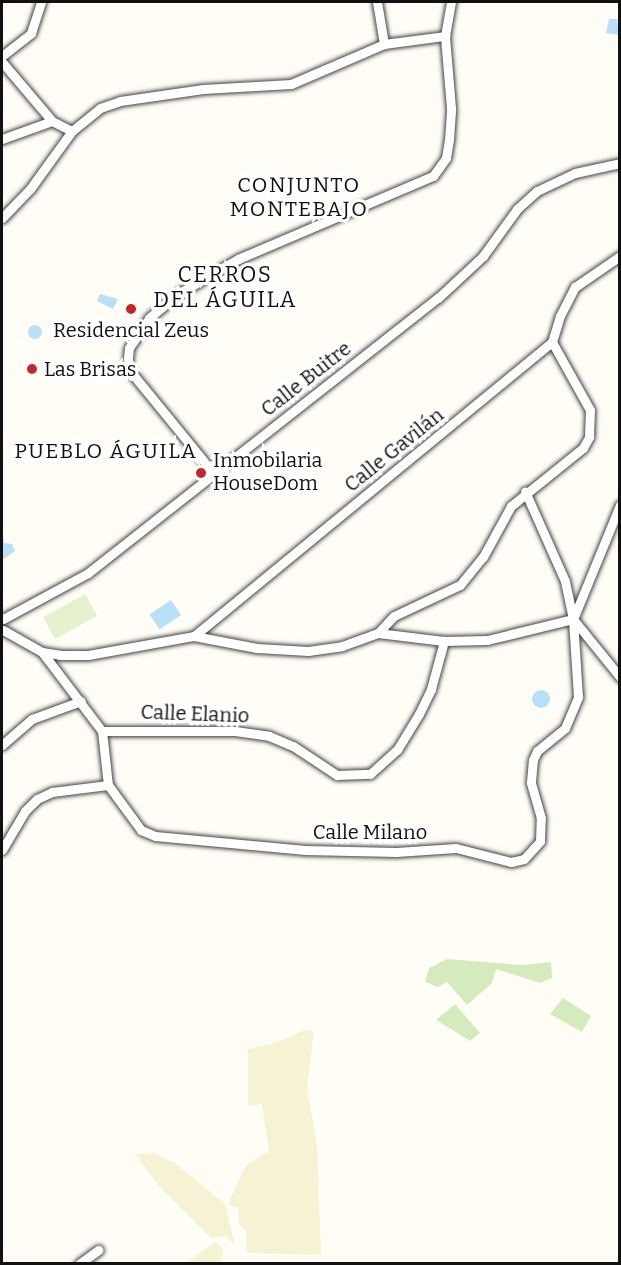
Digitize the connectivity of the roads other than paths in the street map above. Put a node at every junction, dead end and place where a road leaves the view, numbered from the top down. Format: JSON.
{"nodes":[{"id":1,"x":41,"y":2,"type":"edge"},
{"id":2,"x":377,"y":2,"type":"edge"},
{"id":3,"x":451,"y":2,"type":"edge"},
{"id":4,"x":445,"y":36,"type":"junction"},
{"id":5,"x":384,"y":44,"type":"junction"},
{"id":6,"x":2,"y":56,"type":"edge"},
{"id":7,"x":2,"y":62,"type":"edge"},
{"id":8,"x":52,"y":121,"type":"junction"},
{"id":9,"x":72,"y":131,"type":"junction"},
{"id":10,"x":2,"y":139,"type":"edge"},
{"id":11,"x":620,"y":163,"type":"edge"},
{"id":12,"x":2,"y":218,"type":"edge"},
{"id":13,"x":620,"y":256,"type":"edge"},
{"id":14,"x":552,"y":342,"type":"junction"},
{"id":15,"x":214,"y":475,"type":"junction"},
{"id":16,"x":525,"y":491,"type":"junction"},
{"id":17,"x":620,"y":506,"type":"edge"},
{"id":18,"x":2,"y":618,"type":"edge"},
{"id":19,"x":573,"y":620,"type":"junction"},
{"id":20,"x":2,"y":631,"type":"edge"},
{"id":21,"x":378,"y":633,"type":"junction"},
{"id":22,"x":194,"y":636,"type":"junction"},
{"id":23,"x":444,"y":641,"type":"junction"},
{"id":24,"x":42,"y":652,"type":"junction"},
{"id":25,"x":620,"y":676,"type":"edge"},
{"id":26,"x":81,"y":701,"type":"junction"},
{"id":27,"x":102,"y":731,"type":"junction"},
{"id":28,"x":2,"y":745,"type":"edge"},
{"id":29,"x":108,"y":785,"type":"junction"},
{"id":30,"x":2,"y":850,"type":"edge"},
{"id":31,"x":98,"y":1250,"type":"dead end"},
{"id":32,"x":79,"y":1263,"type":"edge"}],
"edges":[{"from":1,"to":6,"type":"street"},
{"from":2,"to":5,"type":"street"},
{"from":3,"to":4,"type":"street"},
{"from":4,"to":5,"type":"street"},
{"from":4,"to":15,"type":"street"},
{"from":5,"to":9,"type":"street"},
{"from":7,"to":8,"type":"street"},
{"from":8,"to":9,"type":"street"},
{"from":8,"to":10,"type":"street"},
{"from":9,"to":12,"type":"street"},
{"from":11,"to":15,"type":"street","name":"Calle Buitre"},
{"from":13,"to":14,"type":"street"},
{"from":14,"to":16,"type":"street"},
{"from":14,"to":22,"type":"street","name":"Calle Gavilán"},
{"from":15,"to":18,"type":"street","name":"Calle Buitre"},
{"from":16,"to":19,"type":"street","name":"Calle Milano"},
{"from":16,"to":21,"type":"street"},
{"from":17,"to":19,"type":"street"},
{"from":18,"to":20,"type":"street"},
{"from":19,"to":23,"type":"street"},
{"from":19,"to":25,"type":"street"},
{"from":19,"to":29,"type":"street","name":"Calle Milano"},
{"from":20,"to":24,"type":"street"},
{"from":21,"to":22,"type":"street"},
{"from":21,"to":23,"type":"street"},
{"from":22,"to":24,"type":"street"},
{"from":23,"to":27,"type":"street","name":"Calle Elanio"},
{"from":24,"to":26,"type":"street"},
{"from":26,"to":27,"type":"street"},
{"from":26,"to":28,"type":"street"},
{"from":27,"to":29,"type":"street"},
{"from":29,"to":30,"type":"street"},
{"from":31,"to":32,"type":"street"}]}
